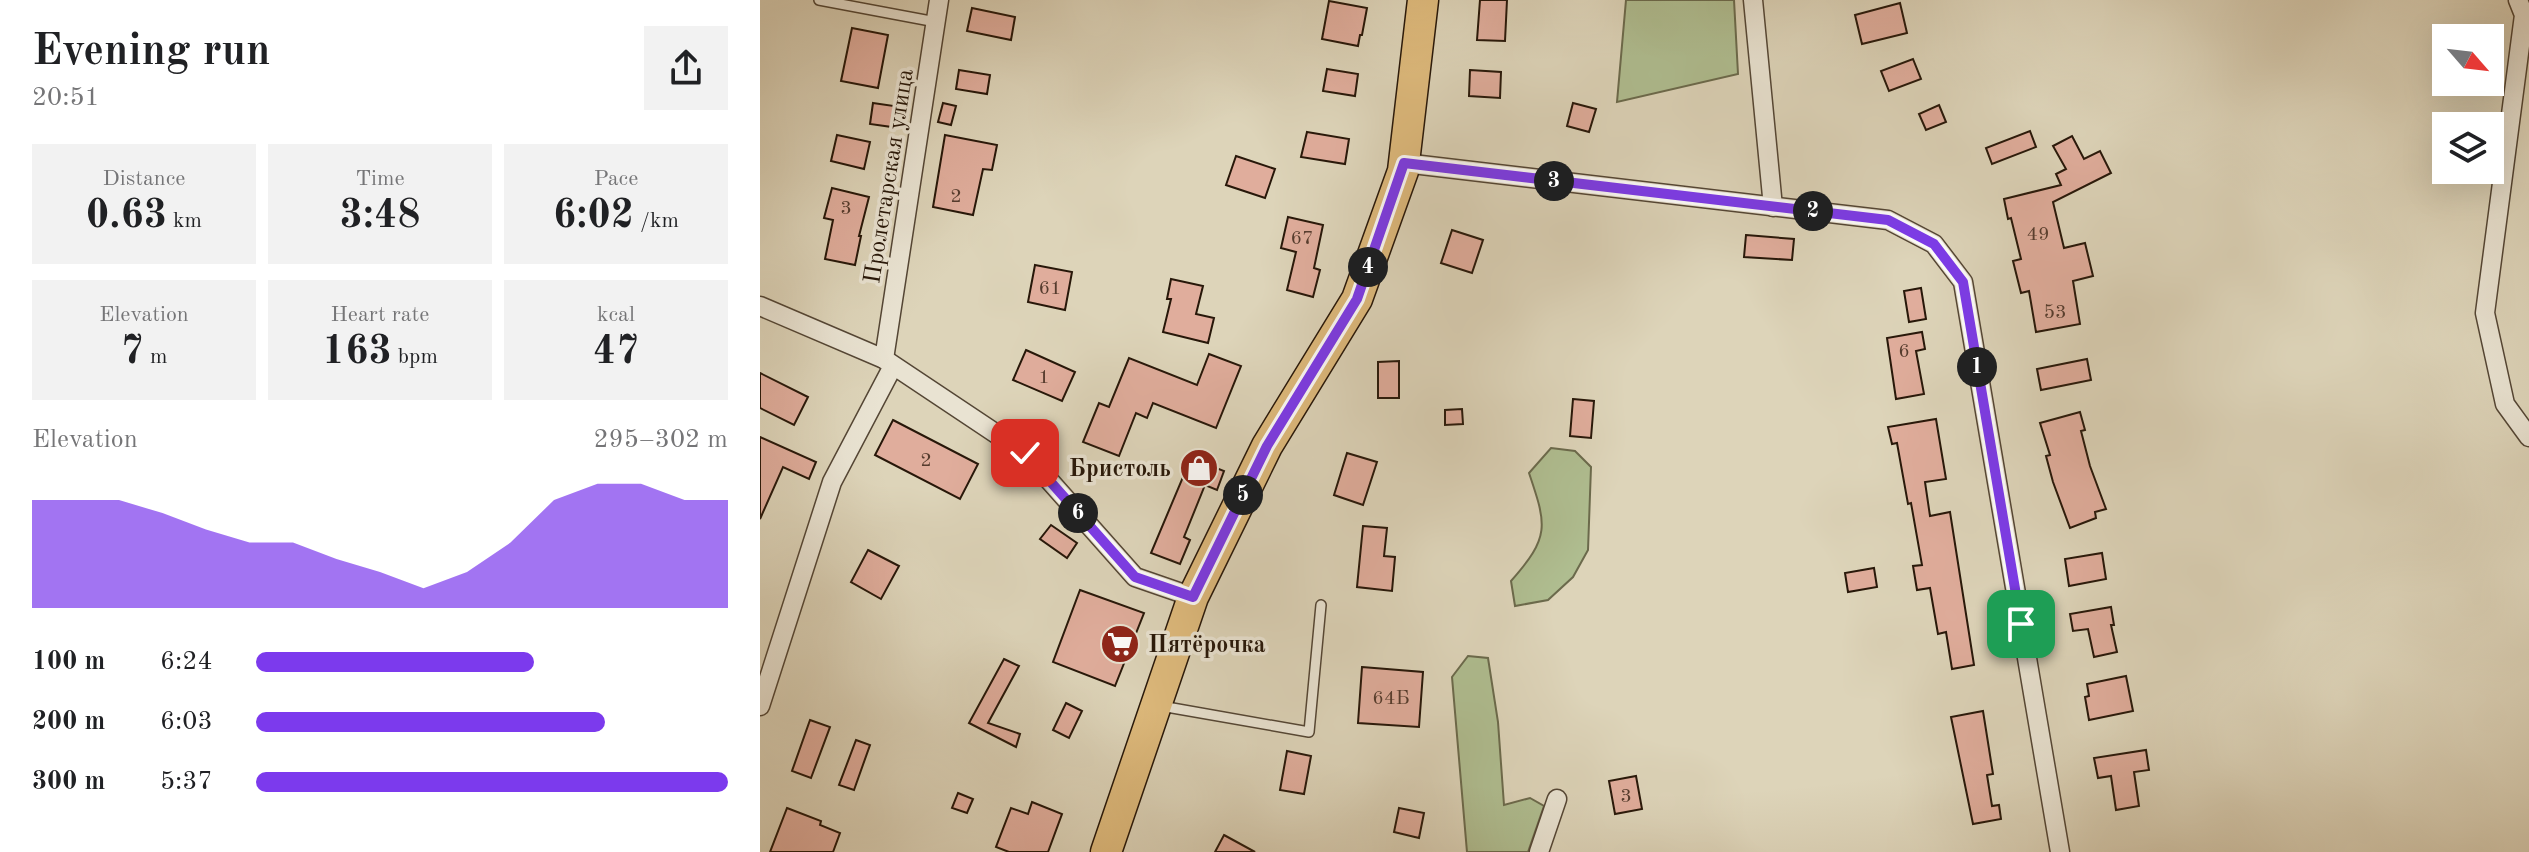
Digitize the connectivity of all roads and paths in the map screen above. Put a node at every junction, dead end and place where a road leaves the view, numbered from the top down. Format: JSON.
{"nodes":[{"id":1,"x":819,"y":0,"type":"edge"},
{"id":2,"x":939,"y":0,"type":"edge"},
{"id":3,"x":1423,"y":0,"type":"edge"},
{"id":4,"x":1753,"y":0,"type":"edge"},
{"id":5,"x":2518,"y":0,"type":"edge"},
{"id":6,"x":936,"y":22,"type":"junction"},
{"id":7,"x":1404,"y":163,"type":"junction"},
{"id":8,"x":1773,"y":207,"type":"junction"},
{"id":9,"x":760,"y":306,"type":"edge"},
{"id":10,"x":888,"y":363,"type":"junction"},
{"id":11,"x":2529,"y":437,"type":"edge"},
{"id":12,"x":1193,"y":597,"type":"junction"},
{"id":13,"x":1321,"y":605,"type":"dead end"},
{"id":14,"x":1156,"y":705,"type":"junction"},
{"id":15,"x":760,"y":706,"type":"edge"},
{"id":16,"x":1557,"y":799,"type":"dead end"},
{"id":17,"x":1106,"y":852,"type":"edge"},
{"id":18,"x":1539,"y":852,"type":"edge"},
{"id":19,"x":2060,"y":852,"type":"edge"}],
"edges":[{"from":1,"to":6,"type":"lane"},
{"from":2,"to":6,"type":"street","name":"Пролетарская улица"},
{"from":3,"to":7,"type":"main road"},
{"from":4,"to":8,"type":"street"},
{"from":5,"to":11,"type":"street"},
{"from":6,"to":10,"type":"street","name":"Пролетарская улица"},
{"from":7,"to":8,"type":"street"},
{"from":7,"to":12,"type":"main road"},
{"from":8,"to":19,"type":"street"},
{"from":9,"to":10,"type":"street"},
{"from":10,"to":12,"type":"street"},
{"from":10,"to":15,"type":"street","name":"Пролетарская улица"},
{"from":12,"to":14,"type":"main road"},
{"from":13,"to":14,"type":"lane"},
{"from":14,"to":17,"type":"main road"},
{"from":16,"to":18,"type":"street"}]}
